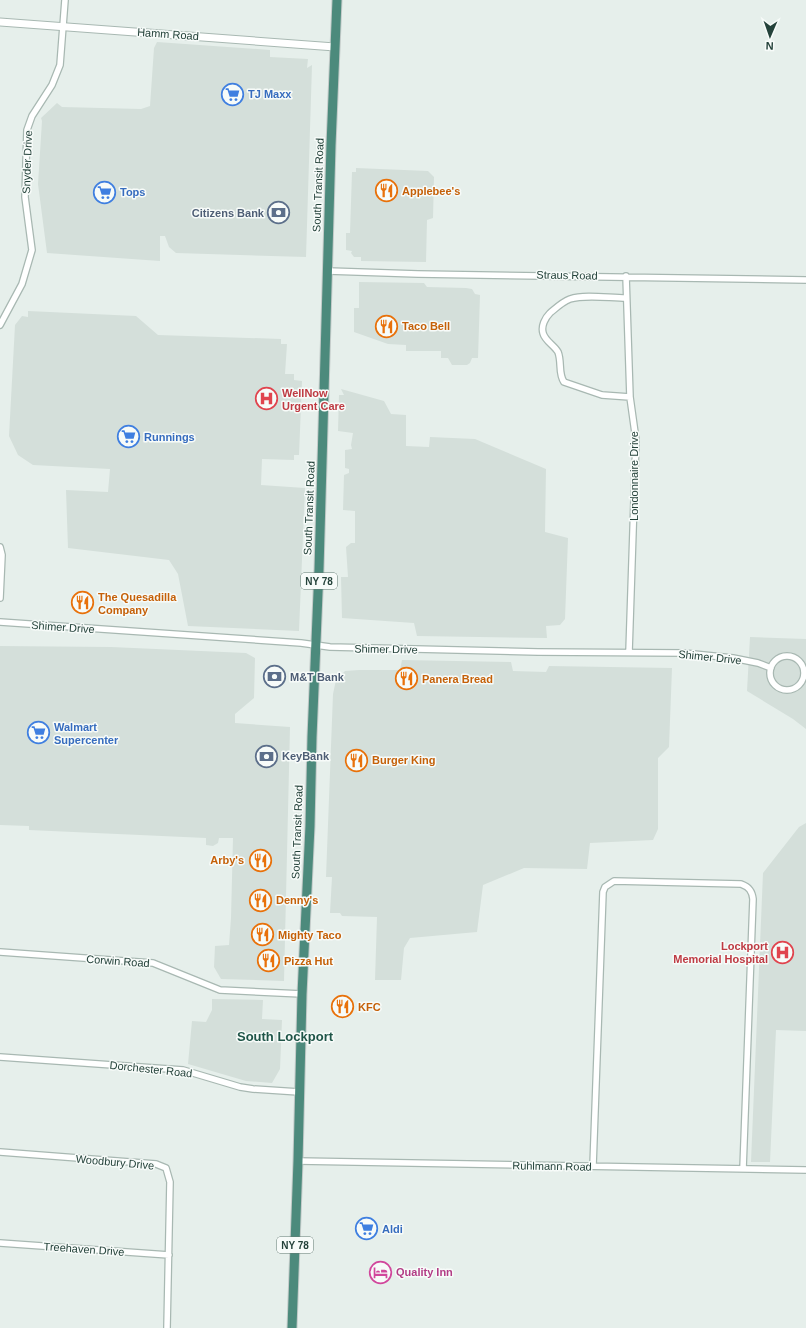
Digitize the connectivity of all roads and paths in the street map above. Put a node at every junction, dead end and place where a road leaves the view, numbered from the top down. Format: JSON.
{"nodes":[{"id":1,"x":65,"y":0,"type":"edge"},
{"id":2,"x":337,"y":0,"type":"edge"},
{"id":3,"x":0,"y":22,"type":"edge"},
{"id":4,"x":62,"y":26,"type":"junction"},
{"id":5,"x":335,"y":47,"type":"junction"},
{"id":6,"x":328,"y":271,"type":"junction"},
{"id":7,"x":626,"y":276,"type":"junction"},
{"id":8,"x":806,"y":280,"type":"edge"},
{"id":9,"x":626,"y":298,"type":"junction"},
{"id":10,"x":0,"y":325,"type":"edge"},
{"id":11,"x":630,"y":396,"type":"junction"},
{"id":12,"x":0,"y":547,"type":"edge"},
{"id":13,"x":0,"y":598,"type":"edge"},
{"id":14,"x":0,"y":622,"type":"edge"},
{"id":15,"x":316,"y":645,"type":"junction"},
{"id":16,"x":629,"y":652,"type":"junction"},
{"id":17,"x":771,"y":668,"type":"junction"},
{"id":18,"x":0,"y":952,"type":"edge"},
{"id":19,"x":302,"y":994,"type":"junction"},
{"id":20,"x":0,"y":1057,"type":"edge"},
{"id":21,"x":299,"y":1092,"type":"junction"},
{"id":22,"x":0,"y":1152,"type":"edge"},
{"id":23,"x":298,"y":1161,"type":"junction"},
{"id":24,"x":593,"y":1166,"type":"junction"},
{"id":25,"x":743,"y":1169,"type":"junction"},
{"id":26,"x":806,"y":1170,"type":"edge"},
{"id":27,"x":0,"y":1243,"type":"edge"},
{"id":28,"x":169,"y":1255,"type":"junction"},
{"id":29,"x":167,"y":1328,"type":"edge"},
{"id":30,"x":292,"y":1328,"type":"edge"}],
"edges":[{"from":1,"to":4,"type":"street","name":"Snyder Drive"},
{"from":2,"to":5,"type":"highway","name":"South Transit Road","number":"NY 78"},
{"from":3,"to":4,"type":"street","name":"Hamm Road"},
{"from":4,"to":5,"type":"street","name":"Hamm Road"},
{"from":4,"to":10,"type":"street","name":"Snyder Drive"},
{"from":5,"to":6,"type":"highway","name":"South Transit Road","number":"NY 78"},
{"from":6,"to":7,"type":"street","name":"Straus Road"},
{"from":6,"to":15,"type":"highway","name":"South Transit Road","number":"NY 78"},
{"from":7,"to":8,"type":"street","name":"Straus Road"},
{"from":7,"to":9,"type":"street","name":"Londonnaire Drive"},
{"from":9,"to":11,"type":"street","name":"Londonnaire Drive"},
{"from":9,"to":11,"type":"street"},
{"from":11,"to":16,"type":"street","name":"Londonnaire Drive"},
{"from":12,"to":13,"type":"street"},
{"from":14,"to":15,"type":"street","name":"Shimer Drive"},
{"from":15,"to":16,"type":"street","name":"Shimer Drive"},
{"from":15,"to":19,"type":"highway","name":"South Transit Road","number":"NY 78"},
{"from":16,"to":17,"type":"street","name":"Shimer Drive"},
{"from":17,"to":17,"type":"street"},
{"from":18,"to":19,"type":"street","name":"Corwin Road"},
{"from":19,"to":21,"type":"highway","name":"South Transit Road","number":"NY 78"},
{"from":20,"to":21,"type":"street","name":"Dorchester Road"},
{"from":21,"to":23,"type":"highway","name":"South Transit Road","number":"NY 78"},
{"from":22,"to":28,"type":"street","name":"Woodbury Drive"},
{"from":23,"to":24,"type":"street","name":"Ruhlmann Road"},
{"from":23,"to":30,"type":"highway","number":"NY 78"},
{"from":24,"to":25,"type":"street","name":"Ruhlmann Road"},
{"from":24,"to":25,"type":"street"},
{"from":25,"to":26,"type":"street","name":"Ruhlmann Road"},
{"from":27,"to":28,"type":"street","name":"Treehaven Drive"},
{"from":28,"to":29,"type":"street","name":"Woodbury Drive"}]}
